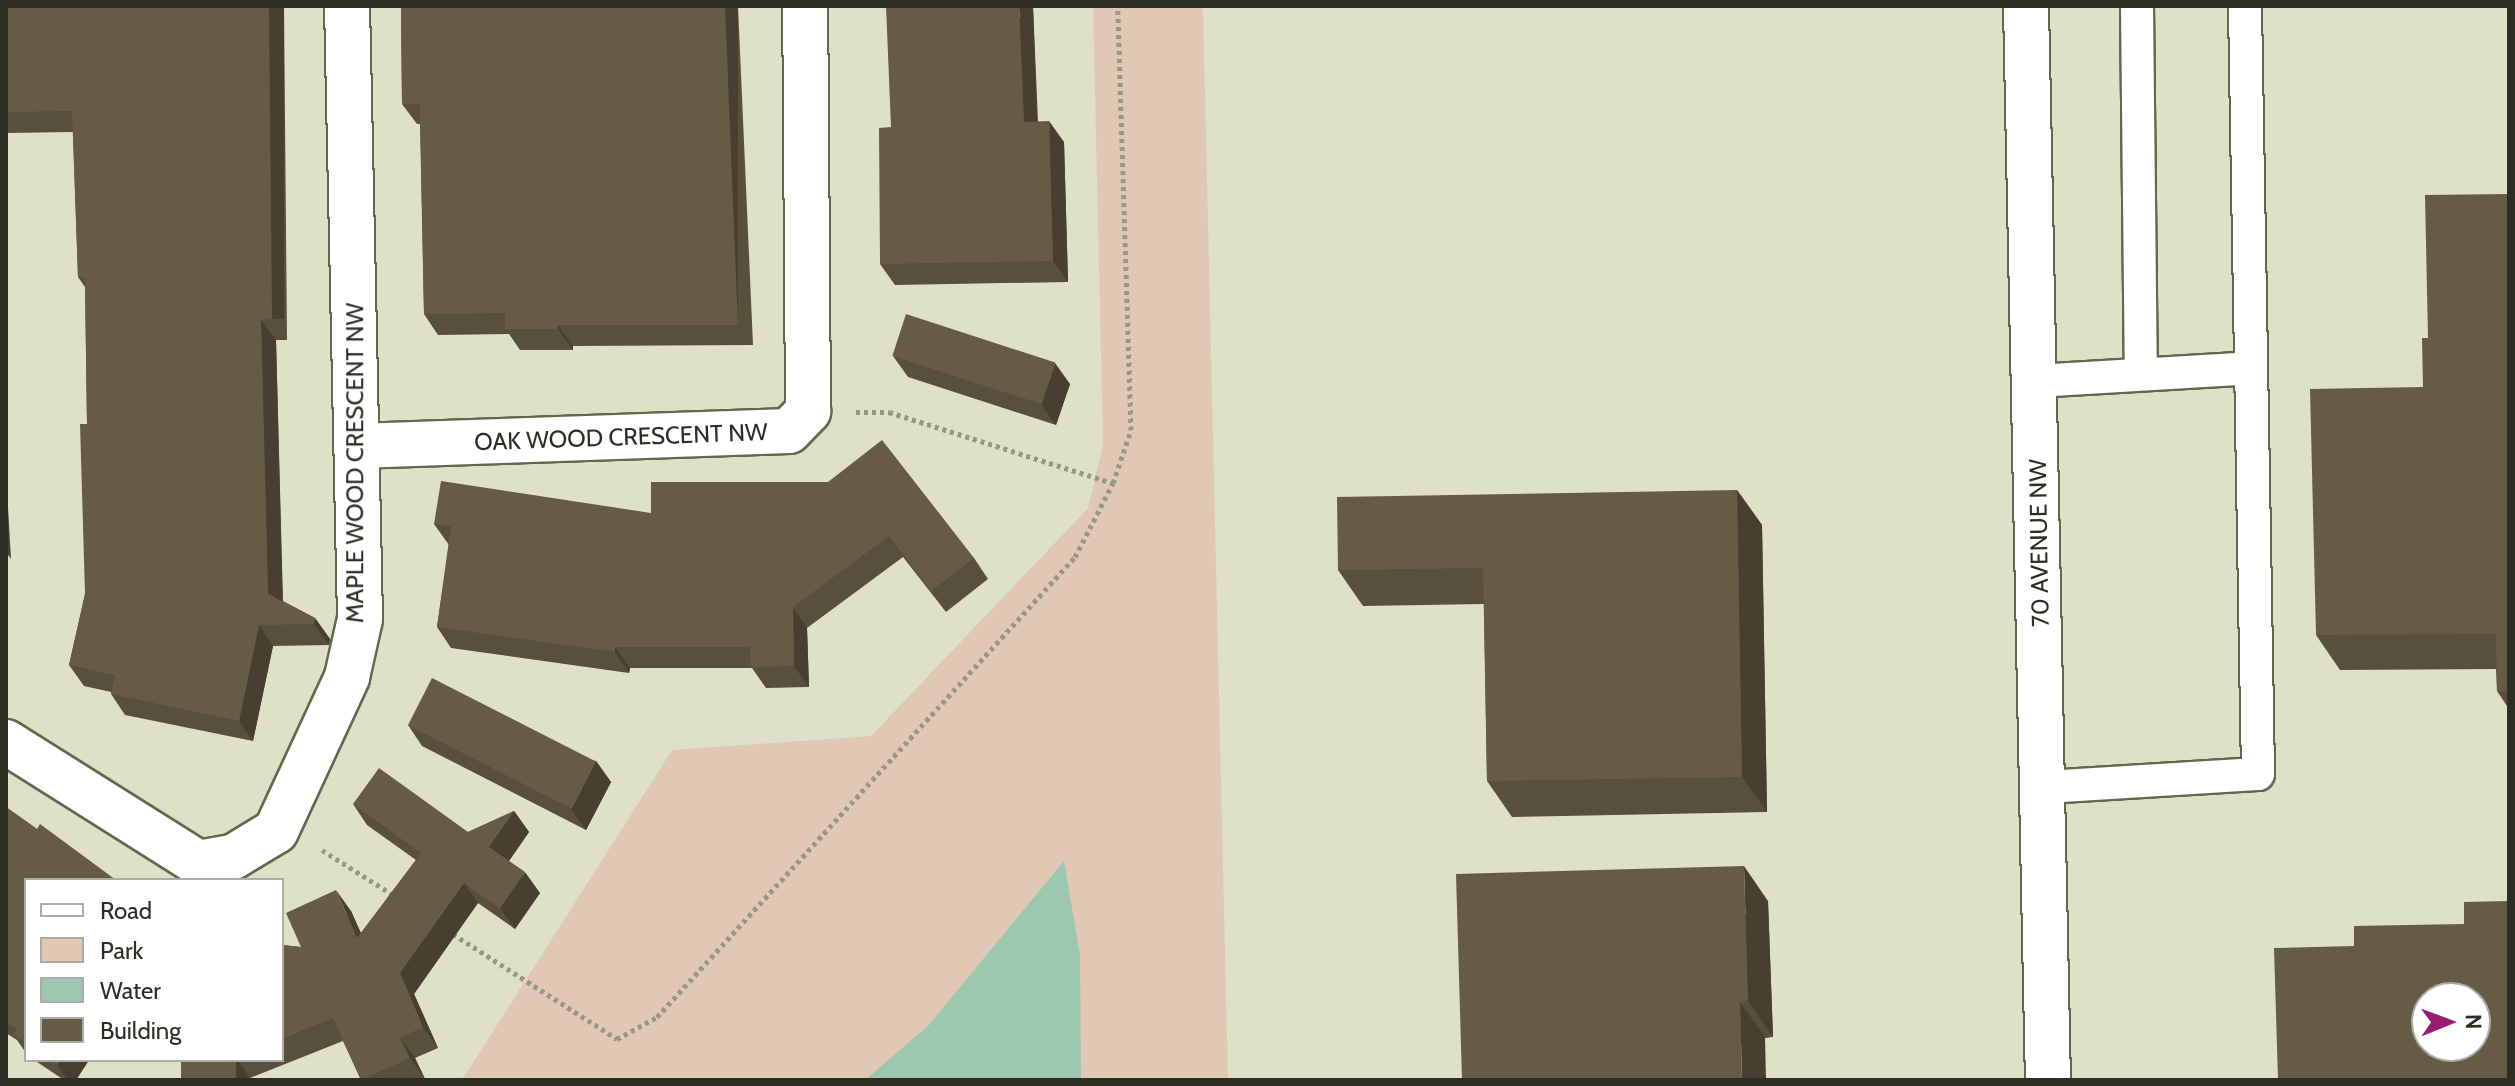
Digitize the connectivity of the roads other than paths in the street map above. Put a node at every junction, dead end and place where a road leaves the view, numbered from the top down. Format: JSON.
{"nodes":[{"id":1,"x":347,"y":6,"type":"edge"},
{"id":2,"x":805,"y":6,"type":"edge"},
{"id":3,"x":2026,"y":6,"type":"edge"},
{"id":4,"x":2137,"y":6,"type":"edge"},
{"id":5,"x":2245,"y":6,"type":"edge"},
{"id":6,"x":2251,"y":368,"type":"junction"},
{"id":7,"x":2141,"y":374,"type":"junction"},
{"id":8,"x":2035,"y":381,"type":"junction"},
{"id":9,"x":357,"y":446,"type":"junction"},
{"id":10,"x":6,"y":742,"type":"edge"},
{"id":11,"x":2045,"y":787,"type":"junction"},
{"id":12,"x":2048,"y":1080,"type":"edge"}],
"edges":[{"from":1,"to":9,"type":"street","name":"MAPLE WOOD CRESCENT NW"},
{"from":2,"to":9,"type":"street","name":"OAK WOOD CRESCENT NW"},
{"from":3,"to":8,"type":"street","name":"70 AVENUE NW"},
{"from":4,"to":7,"type":"lane"},
{"from":5,"to":6,"type":"lane"},
{"from":6,"to":7,"type":"lane"},
{"from":6,"to":11,"type":"lane"},
{"from":7,"to":8,"type":"lane"},
{"from":8,"to":11,"type":"street","name":"70 AVENUE NW"},
{"from":9,"to":10,"type":"street","name":"MAPLE WOOD CRESCENT NW"},
{"from":11,"to":12,"type":"street","name":"70 AVENUE NW"}]}
